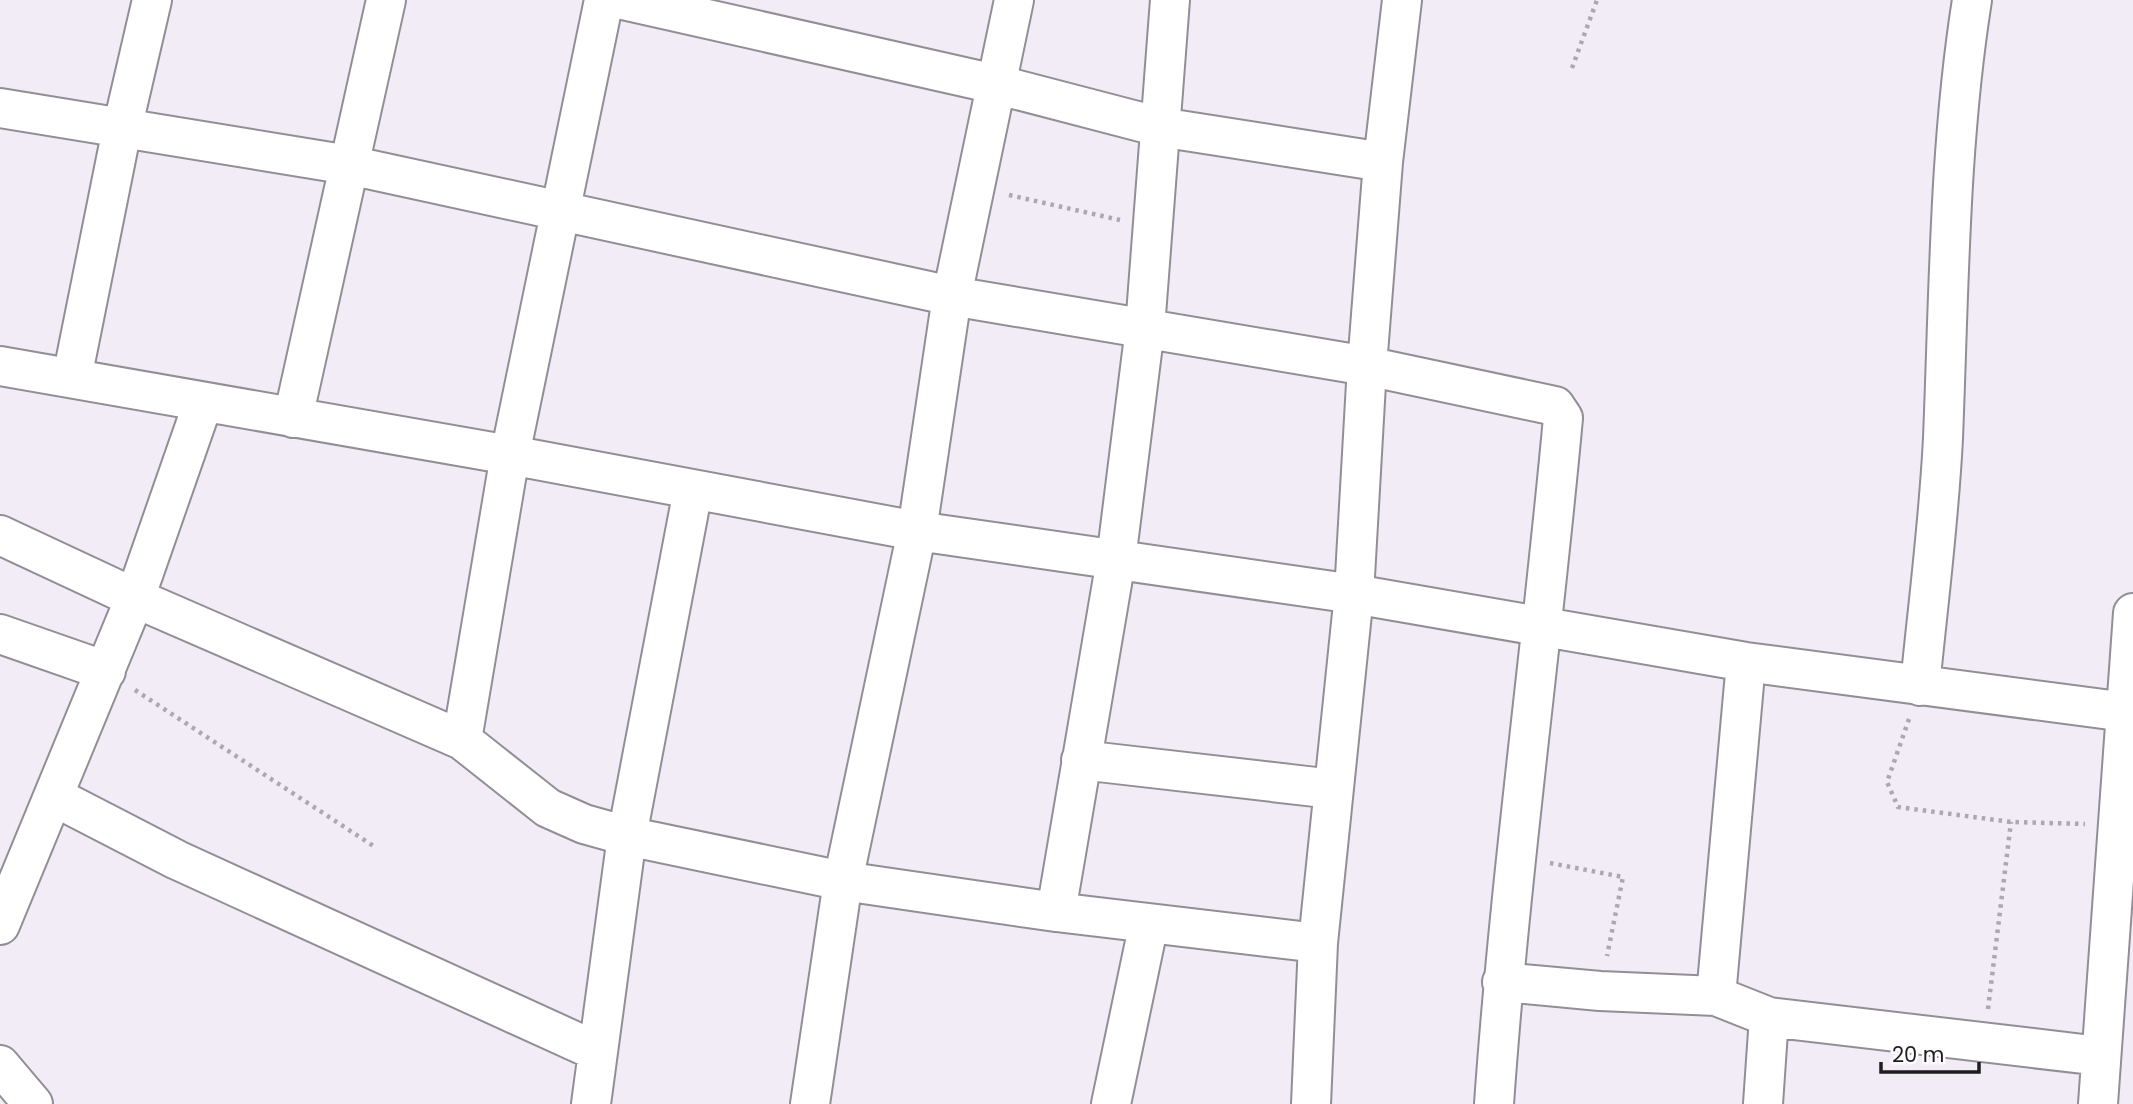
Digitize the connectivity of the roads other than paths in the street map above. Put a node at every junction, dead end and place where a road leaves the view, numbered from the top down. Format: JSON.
{"nodes":[{"id":1,"x":152,"y":0,"type":"edge"},
{"id":2,"x":386,"y":0,"type":"edge"},
{"id":3,"x":604,"y":0,"type":"edge"},
{"id":4,"x":623,"y":0,"type":"edge"},
{"id":5,"x":1014,"y":0,"type":"edge"},
{"id":6,"x":1170,"y":0,"type":"edge"},
{"id":7,"x":1402,"y":0,"type":"edge"},
{"id":8,"x":1972,"y":0,"type":"edge"},
{"id":9,"x":995,"y":84,"type":"junction"},
{"id":10,"x":0,"y":108,"type":"edge"},
{"id":11,"x":1160,"y":127,"type":"junction"},
{"id":12,"x":122,"y":129,"type":"junction"},
{"id":13,"x":1383,"y":162,"type":"junction"},
{"id":14,"x":349,"y":165,"type":"junction"},
{"id":15,"x":561,"y":213,"type":"junction"},
{"id":16,"x":952,"y":296,"type":"junction"},
{"id":17,"x":1144,"y":328,"type":"junction"},
{"id":18,"x":0,"y":366,"type":"edge"},
{"id":19,"x":1367,"y":366,"type":"junction"},
{"id":20,"x":72,"y":379,"type":"junction"},
{"id":21,"x":203,"y":403,"type":"junction"},
{"id":22,"x":293,"y":418,"type":"junction"},
{"id":23,"x":510,"y":456,"type":"junction"},
{"id":24,"x":694,"y":490,"type":"junction"},
{"id":25,"x":917,"y":531,"type":"junction"},
{"id":26,"x":0,"y":535,"type":"edge"},
{"id":27,"x":1116,"y":560,"type":"junction"},
{"id":28,"x":1354,"y":594,"type":"junction"},
{"id":29,"x":135,"y":598,"type":"junction"},
{"id":30,"x":2133,"y":613,"type":"edge"},
{"id":31,"x":1543,"y":626,"type":"junction"},
{"id":32,"x":0,"y":634,"type":"edge"},
{"id":33,"x":1746,"y":662,"type":"junction"},
{"id":34,"x":106,"y":671,"type":"junction"},
{"id":35,"x":1920,"y":686,"type":"junction"},
{"id":36,"x":2129,"y":713,"type":"edge"},
{"id":37,"x":462,"y":740,"type":"junction"},
{"id":38,"x":1082,"y":760,"type":"junction"},
{"id":39,"x":1333,"y":789,"type":"junction"},
{"id":40,"x":55,"y":797,"type":"junction"},
{"id":41,"x":627,"y":836,"type":"junction"},
{"id":42,"x":843,"y":881,"type":"junction"},
{"id":43,"x":1056,"y":912,"type":"junction"},
{"id":44,"x":1149,"y":923,"type":"junction"},
{"id":45,"x":0,"y":925,"type":"edge"},
{"id":46,"x":1318,"y":943,"type":"junction"},
{"id":47,"x":1502,"y":982,"type":"junction"},
{"id":48,"x":1716,"y":996,"type":"junction"},
{"id":49,"x":1769,"y":1017,"type":"junction"},
{"id":50,"x":596,"y":1051,"type":"junction"},
{"id":51,"x":2100,"y":1056,"type":"junction"},
{"id":52,"x":0,"y":1065,"type":"edge"},
{"id":53,"x":33,"y":1104,"type":"edge"},
{"id":54,"x":591,"y":1104,"type":"edge"},
{"id":55,"x":810,"y":1104,"type":"edge"},
{"id":56,"x":1111,"y":1104,"type":"edge"},
{"id":57,"x":1311,"y":1104,"type":"edge"},
{"id":58,"x":1494,"y":1104,"type":"edge"},
{"id":59,"x":1763,"y":1104,"type":"edge"},
{"id":60,"x":2098,"y":1104,"type":"edge"}],
"edges":[{"from":1,"to":12,"type":"street"},
{"from":2,"to":14,"type":"street"},
{"from":3,"to":15,"type":"street"},
{"from":4,"to":9,"type":"street"},
{"from":5,"to":9,"type":"street"},
{"from":6,"to":11,"type":"street"},
{"from":7,"to":13,"type":"street"},
{"from":8,"to":35,"type":"street"},
{"from":9,"to":11,"type":"street"},
{"from":9,"to":16,"type":"street"},
{"from":10,"to":12,"type":"street"},
{"from":11,"to":13,"type":"street"},
{"from":11,"to":17,"type":"street"},
{"from":12,"to":14,"type":"street"},
{"from":12,"to":20,"type":"street"},
{"from":13,"to":19,"type":"street"},
{"from":14,"to":15,"type":"street"},
{"from":14,"to":22,"type":"street"},
{"from":15,"to":16,"type":"street"},
{"from":15,"to":23,"type":"street"},
{"from":16,"to":17,"type":"street"},
{"from":16,"to":25,"type":"street"},
{"from":17,"to":19,"type":"street"},
{"from":17,"to":27,"type":"street"},
{"from":18,"to":20,"type":"street"},
{"from":19,"to":28,"type":"street"},
{"from":19,"to":31,"type":"street"},
{"from":20,"to":21,"type":"street"},
{"from":21,"to":22,"type":"street"},
{"from":21,"to":29,"type":"street"},
{"from":22,"to":23,"type":"street"},
{"from":23,"to":24,"type":"street"},
{"from":23,"to":37,"type":"street"},
{"from":24,"to":25,"type":"street"},
{"from":24,"to":41,"type":"street"},
{"from":25,"to":27,"type":"street"},
{"from":25,"to":42,"type":"street"},
{"from":26,"to":29,"type":"street"},
{"from":27,"to":28,"type":"street"},
{"from":27,"to":38,"type":"street"},
{"from":28,"to":31,"type":"street"},
{"from":28,"to":39,"type":"street"},
{"from":29,"to":34,"type":"street"},
{"from":29,"to":37,"type":"street"},
{"from":30,"to":36,"type":"street"},
{"from":31,"to":33,"type":"street"},
{"from":31,"to":47,"type":"street"},
{"from":32,"to":34,"type":"street"},
{"from":33,"to":35,"type":"street"},
{"from":33,"to":48,"type":"street"},
{"from":34,"to":40,"type":"street"},
{"from":35,"to":36,"type":"street"},
{"from":36,"to":51,"type":"street"},
{"from":37,"to":41,"type":"street"},
{"from":38,"to":39,"type":"street"},
{"from":38,"to":43,"type":"street"},
{"from":39,"to":46,"type":"street"},
{"from":40,"to":45,"type":"street"},
{"from":40,"to":50,"type":"street"},
{"from":41,"to":42,"type":"street"},
{"from":41,"to":50,"type":"street"},
{"from":42,"to":43,"type":"street"},
{"from":42,"to":55,"type":"street"},
{"from":43,"to":44,"type":"street"},
{"from":44,"to":46,"type":"street"},
{"from":44,"to":56,"type":"street"},
{"from":46,"to":57,"type":"street"},
{"from":47,"to":48,"type":"street"},
{"from":47,"to":58,"type":"street"},
{"from":48,"to":49,"type":"street"},
{"from":49,"to":51,"type":"street"},
{"from":49,"to":59,"type":"street"},
{"from":50,"to":54,"type":"street"},
{"from":51,"to":60,"type":"street"},
{"from":52,"to":53,"type":"street"}]}
